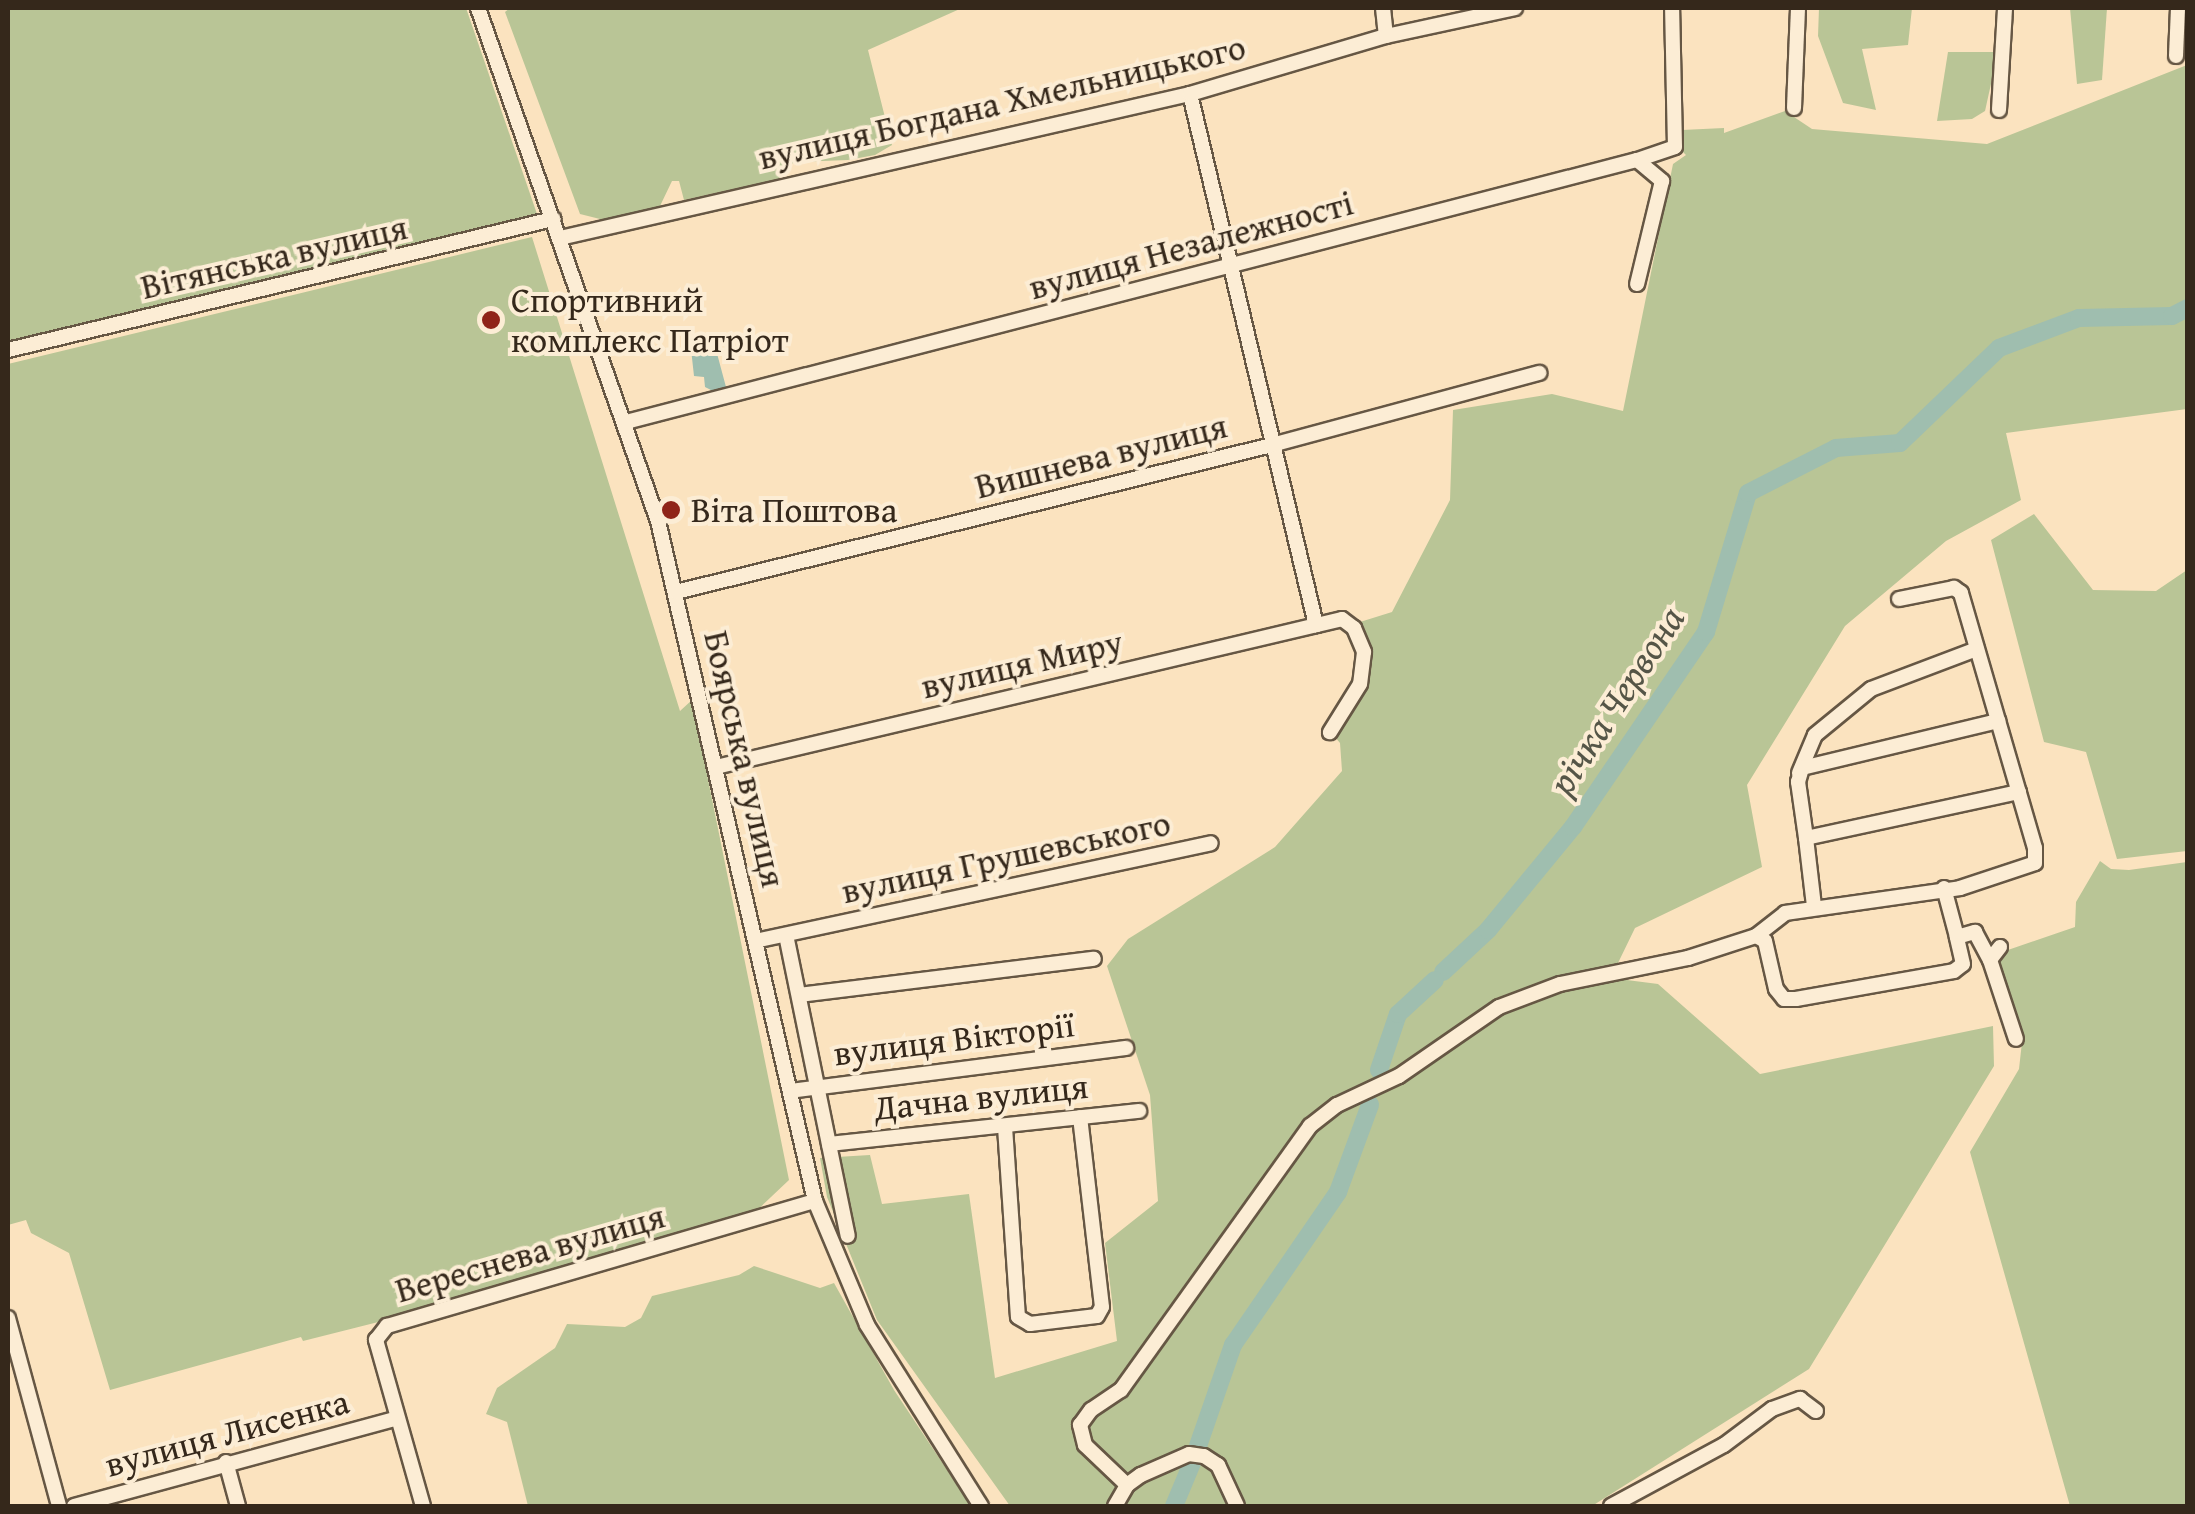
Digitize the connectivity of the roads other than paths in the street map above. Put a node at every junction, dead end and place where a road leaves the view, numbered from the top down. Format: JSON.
{"nodes":[{"id":1,"x":478,"y":8,"type":"edge"},
{"id":2,"x":1383,"y":8,"type":"edge"},
{"id":3,"x":1515,"y":8,"type":"edge"},
{"id":4,"x":1672,"y":8,"type":"edge"},
{"id":5,"x":1798,"y":8,"type":"edge"},
{"id":6,"x":2005,"y":8,"type":"edge"},
{"id":7,"x":2178,"y":8,"type":"edge"},
{"id":8,"x":1386,"y":36,"type":"junction"},
{"id":9,"x":2176,"y":56,"type":"dead end"},
{"id":10,"x":1190,"y":94,"type":"junction"},
{"id":11,"x":1794,"y":108,"type":"dead end"},
{"id":12,"x":2000,"y":110,"type":"dead end"},
{"id":13,"x":1637,"y":160,"type":"junction"},
{"id":14,"x":553,"y":219,"type":"junction"},
{"id":15,"x":560,"y":238,"type":"junction"},
{"id":16,"x":1234,"y":266,"type":"junction"},
{"id":17,"x":1637,"y":284,"type":"dead end"},
{"id":18,"x":8,"y":350,"type":"edge"},
{"id":19,"x":1539,"y":373,"type":"dead end"},
{"id":20,"x":626,"y":422,"type":"junction"},
{"id":21,"x":1272,"y":445,"type":"junction"},
{"id":22,"x":676,"y":592,"type":"junction"},
{"id":23,"x":1899,"y":599,"type":"dead end"},
{"id":24,"x":1316,"y":625,"type":"junction"},
{"id":25,"x":1977,"y":649,"type":"junction"},
{"id":26,"x":1998,"y":720,"type":"junction"},
{"id":27,"x":1330,"y":732,"type":"dead end"},
{"id":28,"x":716,"y":766,"type":"junction"},
{"id":29,"x":1799,"y":774,"type":"junction"},
{"id":30,"x":2019,"y":792,"type":"junction"},
{"id":31,"x":1806,"y":838,"type":"junction"},
{"id":32,"x":1212,"y":843,"type":"dead end"},
{"id":33,"x":1944,"y":888,"type":"junction"},
{"id":34,"x":1814,"y":906,"type":"junction"},
{"id":35,"x":786,"y":935,"type":"junction"},
{"id":36,"x":1756,"y":936,"type":"junction"},
{"id":37,"x":1957,"y":936,"type":"junction"},
{"id":38,"x":755,"y":942,"type":"junction"},
{"id":39,"x":2000,"y":947,"type":"dead end"},
{"id":40,"x":1094,"y":959,"type":"dead end"},
{"id":41,"x":1990,"y":960,"type":"junction"},
{"id":42,"x":799,"y":996,"type":"junction"},
{"id":43,"x":2016,"y":1039,"type":"dead end"},
{"id":44,"x":1126,"y":1048,"type":"dead end"},
{"id":45,"x":818,"y":1087,"type":"junction"},
{"id":46,"x":790,"y":1091,"type":"junction"},
{"id":47,"x":1139,"y":1111,"type":"dead end"},
{"id":48,"x":1080,"y":1117,"type":"junction"},
{"id":49,"x":1006,"y":1127,"type":"junction"},
{"id":50,"x":830,"y":1144,"type":"junction"},
{"id":51,"x":815,"y":1201,"type":"junction"},
{"id":52,"x":848,"y":1236,"type":"dead end"},
{"id":53,"x":8,"y":1318,"type":"edge"},
{"id":54,"x":1816,"y":1410,"type":"dead end"},
{"id":55,"x":397,"y":1418,"type":"junction"},
{"id":56,"x":226,"y":1462,"type":"junction"},
{"id":57,"x":1127,"y":1485,"type":"junction"},
{"id":58,"x":59,"y":1506,"type":"edge"},
{"id":59,"x":74,"y":1506,"type":"edge"},
{"id":60,"x":238,"y":1506,"type":"edge"},
{"id":61,"x":423,"y":1506,"type":"edge"},
{"id":62,"x":981,"y":1506,"type":"edge"},
{"id":63,"x":1115,"y":1506,"type":"edge"},
{"id":64,"x":1237,"y":1506,"type":"edge"},
{"id":65,"x":1610,"y":1506,"type":"edge"}],
"edges":[{"from":1,"to":14,"type":"street","name":"Боярська вулиця"},
{"from":2,"to":8,"type":"street"},
{"from":3,"to":8,"type":"street","name":"вулиця Богдана Хмельницького"},
{"from":4,"to":13,"type":"street"},
{"from":5,"to":11,"type":"street"},
{"from":6,"to":12,"type":"street"},
{"from":7,"to":9,"type":"street"},
{"from":8,"to":10,"type":"street","name":"вулиця Богдана Хмельницького"},
{"from":10,"to":15,"type":"street","name":"вулиця Богдана Хмельницького"},
{"from":10,"to":16,"type":"street"},
{"from":13,"to":16,"type":"street","name":"вулиця Незалежності"},
{"from":13,"to":17,"type":"street"},
{"from":14,"to":15,"type":"street","name":"Боярська вулиця"},
{"from":14,"to":18,"type":"street","name":"Вітянська вулиця"},
{"from":15,"to":20,"type":"street","name":"Боярська вулиця"},
{"from":16,"to":20,"type":"street","name":"вулиця Незалежності"},
{"from":16,"to":21,"type":"street"},
{"from":19,"to":21,"type":"street","name":"Вишнева вулиця"},
{"from":20,"to":22,"type":"street","name":"Боярська вулиця"},
{"from":21,"to":22,"type":"street","name":"Вишнева вулиця"},
{"from":21,"to":24,"type":"street"},
{"from":22,"to":28,"type":"street","name":"Боярська вулиця"},
{"from":23,"to":25,"type":"street"},
{"from":24,"to":27,"type":"street","name":"вулиця Миру"},
{"from":24,"to":28,"type":"street","name":"вулиця Миру"},
{"from":25,"to":26,"type":"street"},
{"from":25,"to":29,"type":"street"},
{"from":26,"to":29,"type":"street"},
{"from":26,"to":30,"type":"street"},
{"from":28,"to":38,"type":"street","name":"Боярська вулиця"},
{"from":29,"to":31,"type":"street"},
{"from":30,"to":31,"type":"street"},
{"from":30,"to":33,"type":"street"},
{"from":31,"to":34,"type":"street"},
{"from":32,"to":35,"type":"street","name":"вулиця Грушевського"},
{"from":33,"to":34,"type":"street"},
{"from":33,"to":37,"type":"street"},
{"from":34,"to":36,"type":"street"},
{"from":35,"to":38,"type":"street","name":"вулиця Грушевського"},
{"from":35,"to":42,"type":"street"},
{"from":36,"to":37,"type":"street"},
{"from":36,"to":57,"type":"street"},
{"from":37,"to":41,"type":"street"},
{"from":38,"to":46,"type":"street","name":"Боярська вулиця"},
{"from":39,"to":41,"type":"street"},
{"from":40,"to":42,"type":"street"},
{"from":41,"to":43,"type":"street"},
{"from":42,"to":45,"type":"street"},
{"from":44,"to":45,"type":"street","name":"вулиця Вікторії"},
{"from":45,"to":46,"type":"street","name":"вулиця Вікторії"},
{"from":45,"to":50,"type":"street"},
{"from":46,"to":51,"type":"street","name":"Боярська вулиця"},
{"from":47,"to":48,"type":"street","name":"Дачна вулиця"},
{"from":48,"to":49,"type":"street","name":"Дачна вулиця"},
{"from":48,"to":49,"type":"street"},
{"from":49,"to":50,"type":"street","name":"Дачна вулиця"},
{"from":50,"to":52,"type":"street"},
{"from":51,"to":55,"type":"street","name":"Вереснева вулиця"},
{"from":51,"to":62,"type":"street","name":"Боярська вулиця"},
{"from":53,"to":58,"type":"street"},
{"from":54,"to":65,"type":"street"},
{"from":55,"to":56,"type":"street","name":"вулиця Лисенка"},
{"from":55,"to":61,"type":"street","name":"Вереснева вулиця"},
{"from":56,"to":59,"type":"street","name":"вулиця Лисенка"},
{"from":56,"to":60,"type":"street"},
{"from":57,"to":63,"type":"street"},
{"from":57,"to":64,"type":"street"}]}
